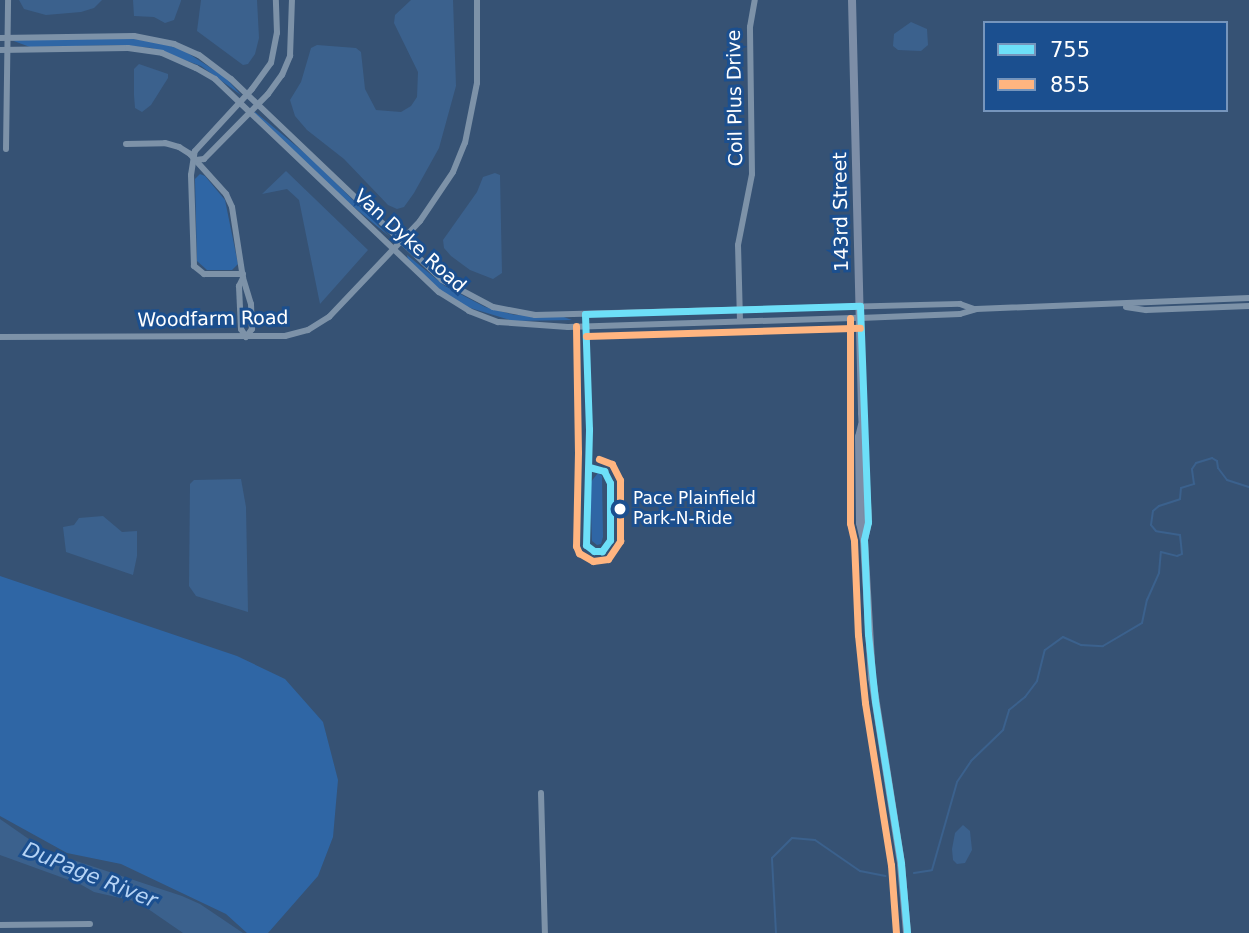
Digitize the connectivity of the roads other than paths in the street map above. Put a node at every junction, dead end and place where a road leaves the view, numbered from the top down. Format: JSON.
{"nodes":[{"id":1,"x":8,"y":0,"type":"edge"},
{"id":2,"x":276,"y":0,"type":"edge"},
{"id":3,"x":292,"y":0,"type":"edge"},
{"id":4,"x":477,"y":0,"type":"edge"},
{"id":5,"x":755,"y":0,"type":"edge"},
{"id":6,"x":852,"y":0,"type":"edge"},
{"id":7,"x":4,"y":38,"type":"edge"},
{"id":8,"x":3,"y":50,"type":"edge"},
{"id":9,"x":0,"y":88,"type":"edge"},
{"id":10,"x":247,"y":94,"type":"junction"},
{"id":11,"x":5,"y":97,"type":"junction"},
{"id":12,"x":239,"y":102,"type":"junction"},
{"id":13,"x":257,"y":104,"type":"junction"},
{"id":14,"x":248,"y":113,"type":"junction"},
{"id":15,"x":126,"y":144,"type":"dead end"},
{"id":16,"x":6,"y":149,"type":"dead end"},
{"id":17,"x":196,"y":160,"type":"junction"},
{"id":18,"x":402,"y":240,"type":"junction"},
{"id":19,"x":394,"y":249,"type":"junction"},
{"id":20,"x":243,"y":276,"type":"junction"},
{"id":21,"x":1249,"y":298,"type":"edge"},
{"id":22,"x":860,"y":306,"type":"junction"},
{"id":23,"x":1120,"y":306,"type":"junction"},
{"id":24,"x":1249,"y":306,"type":"edge"},
{"id":25,"x":976,"y":309,"type":"junction"},
{"id":26,"x":739,"y":310,"type":"junction"},
{"id":27,"x":860,"y":318,"type":"junction"},
{"id":28,"x":740,"y":321,"type":"junction"},
{"id":29,"x":0,"y":337,"type":"edge"},
{"id":30,"x":246,"y":337,"type":"junction"},
{"id":31,"x":541,"y":793,"type":"dead end"},
{"id":32,"x":90,"y":924,"type":"dead end"},
{"id":33,"x":0,"y":925,"type":"edge"},
{"id":34,"x":545,"y":933,"type":"edge"},
{"id":35,"x":907,"y":933,"type":"edge"}],
"edges":[{"from":1,"to":7,"type":"street"},
{"from":2,"to":10,"type":"street"},
{"from":3,"to":13,"type":"street"},
{"from":4,"to":18,"type":"street","name":"Woodfarm Road"},
{"from":5,"to":26,"type":"street","name":"Coil Plus Drive"},
{"from":6,"to":22,"type":"main road","name":"143rd Street"},
{"from":7,"to":8,"type":"street"},
{"from":7,"to":10,"type":"street","name":"Van Dyke Road"},
{"from":8,"to":11,"type":"street"},
{"from":8,"to":12,"type":"street","name":"Van Dyke Road"},
{"from":9,"to":11,"type":"street"},
{"from":10,"to":12,"type":"street"},
{"from":10,"to":13,"type":"street","name":"Van Dyke Road"},
{"from":11,"to":16,"type":"street"},
{"from":12,"to":14,"type":"street","name":"Van Dyke Road"},
{"from":12,"to":17,"type":"street"},
{"from":13,"to":14,"type":"street"},
{"from":13,"to":18,"type":"street","name":"Van Dyke Road"},
{"from":14,"to":17,"type":"street"},
{"from":14,"to":19,"type":"street","name":"Van Dyke Road"},
{"from":15,"to":17,"type":"street"},
{"from":17,"to":20,"type":"street"},
{"from":17,"to":20,"type":"street"},
{"from":18,"to":19,"type":"street","name":"Woodfarm Road"},
{"from":18,"to":26,"type":"street","name":"Van Dyke Road"},
{"from":19,"to":28,"type":"street","name":"Van Dyke Road"},
{"from":19,"to":30,"type":"street","name":"Woodfarm Road"},
{"from":20,"to":30,"type":"street"},
{"from":20,"to":30,"type":"street"},
{"from":21,"to":23,"type":"street","name":"Van Dyke Road"},
{"from":22,"to":25,"type":"street","name":"Van Dyke Road"},
{"from":22,"to":26,"type":"street","name":"Van Dyke Road"},
{"from":22,"to":27,"type":"main road","name":"143rd Street"},
{"from":23,"to":24,"type":"street","name":"Van Dyke Road"},
{"from":23,"to":25,"type":"street","name":"Van Dyke Road"},
{"from":25,"to":27,"type":"street","name":"Van Dyke Road"},
{"from":26,"to":28,"type":"street","name":"Coil Plus Drive"},
{"from":27,"to":28,"type":"street","name":"Van Dyke Road"},
{"from":27,"to":35,"type":"main road","name":"143rd Street"},
{"from":29,"to":30,"type":"street","name":"Woodfarm Road"},
{"from":31,"to":34,"type":"street"},
{"from":32,"to":33,"type":"street"}]}
